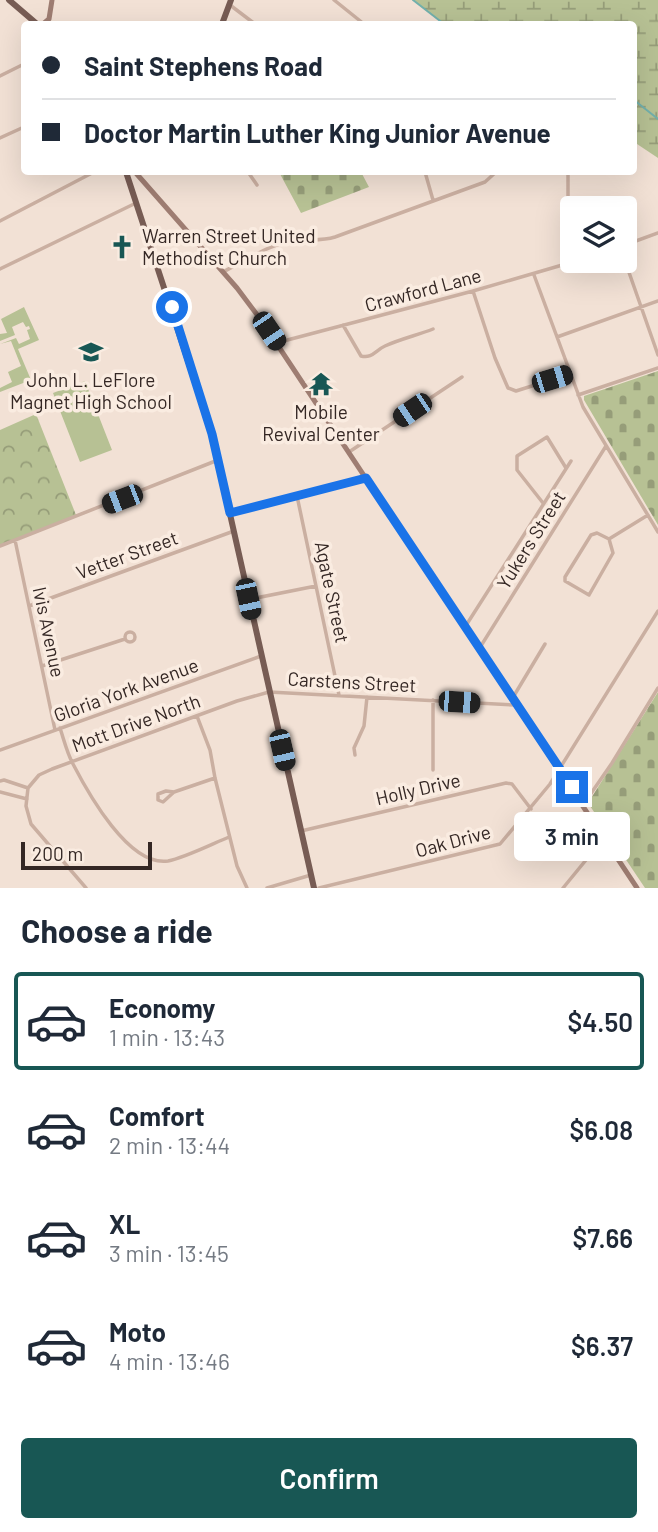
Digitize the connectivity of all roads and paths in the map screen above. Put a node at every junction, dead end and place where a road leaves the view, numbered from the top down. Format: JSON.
{"nodes":[{"id":1,"x":9,"y":0,"type":"edge"},
{"id":2,"x":334,"y":0,"type":"edge"},
{"id":3,"x":52,"y":2,"type":"edge"},
{"id":4,"x":231,"y":2,"type":"edge"},
{"id":5,"x":34,"y":21,"type":"edge"},
{"id":6,"x":47,"y":21,"type":"edge"},
{"id":7,"x":53,"y":21,"type":"edge"},
{"id":8,"x":223,"y":21,"type":"edge"},
{"id":9,"x":252,"y":21,"type":"edge"},
{"id":10,"x":360,"y":21,"type":"edge"},
{"id":11,"x":21,"y":66,"type":"edge"},
{"id":12,"x":0,"y":76,"type":"edge"},
{"id":13,"x":21,"y":128,"type":"edge"},
{"id":14,"x":0,"y":138,"type":"edge"},
{"id":15,"x":88,"y":175,"type":"edge"},
{"id":16,"x":126,"y":175,"type":"edge"},
{"id":17,"x":138,"y":175,"type":"edge"},
{"id":18,"x":250,"y":175,"type":"edge"},
{"id":19,"x":426,"y":175,"type":"edge"},
{"id":20,"x":493,"y":175,"type":"edge"},
{"id":21,"x":568,"y":175,"type":"edge"},
{"id":22,"x":257,"y":185,"type":"dead end"},
{"id":23,"x":568,"y":196,"type":"edge"},
{"id":24,"x":433,"y":200,"type":"junction"},
{"id":25,"x":136,"y":203,"type":"junction"},
{"id":26,"x":0,"y":221,"type":"edge"},
{"id":27,"x":658,"y":233,"type":"edge"},
{"id":28,"x":637,"y":241,"type":"edge"},
{"id":29,"x":560,"y":265,"type":"edge"},
{"id":30,"x":0,"y":269,"type":"edge"},
{"id":31,"x":223,"y":272,"type":"junction"},
{"id":32,"x":629,"y":273,"type":"edge"},
{"id":33,"x":534,"y":275,"type":"junction"},
{"id":34,"x":473,"y":292,"type":"junction"},
{"id":35,"x":658,"y":302,"type":"edge"},
{"id":36,"x":641,"y":307,"type":"junction"},
{"id":37,"x":343,"y":325,"type":"junction"},
{"id":38,"x":433,"y":329,"type":"dead end"},
{"id":39,"x":557,"y":337,"type":"junction"},
{"id":40,"x":276,"y":343,"type":"junction"},
{"id":41,"x":658,"y":355,"type":"edge"},
{"id":42,"x":658,"y":368,"type":"edge"},
{"id":43,"x":570,"y":374,"type":"junction"},
{"id":44,"x":462,"y":377,"type":"dead end"},
{"id":45,"x":578,"y":395,"type":"junction"},
{"id":46,"x":607,"y":446,"type":"junction"},
{"id":47,"x":349,"y":452,"type":"junction"},
{"id":48,"x":218,"y":460,"type":"junction"},
{"id":49,"x":571,"y":461,"type":"dead end"},
{"id":50,"x":566,"y":468,"type":"junction"},
{"id":51,"x":366,"y":478,"type":"junction"},
{"id":52,"x":297,"y":496,"type":"junction"},
{"id":53,"x":543,"y":503,"type":"junction"},
{"id":54,"x":230,"y":513,"type":"junction"},
{"id":55,"x":648,"y":515,"type":"junction"},
{"id":56,"x":234,"y":531,"type":"junction"},
{"id":57,"x":658,"y":532,"type":"edge"},
{"id":58,"x":609,"y":539,"type":"junction"},
{"id":59,"x":15,"y":540,"type":"junction"},
{"id":60,"x":0,"y":546,"type":"edge"},
{"id":61,"x":316,"y":586,"type":"junction"},
{"id":62,"x":248,"y":599,"type":"junction"},
{"id":63,"x":29,"y":606,"type":"junction"},
{"id":64,"x":658,"y":611,"type":"edge"},
{"id":65,"x":465,"y":627,"type":"junction"},
{"id":66,"x":125,"y":639,"type":"dead end"},
{"id":67,"x":545,"y":643,"type":"dead end"},
{"id":68,"x":479,"y":649,"type":"junction"},
{"id":69,"x":261,"y":656,"type":"junction"},
{"id":70,"x":42,"y":666,"type":"junction"},
{"id":71,"x":658,"y":688,"type":"edge"},
{"id":72,"x":269,"y":692,"type":"junction"},
{"id":73,"x":339,"y":695,"type":"junction"},
{"id":74,"x":367,"y":696,"type":"junction"},
{"id":75,"x":512,"y":699,"type":"junction"},
{"id":76,"x":433,"y":700,"type":"junction"},
{"id":77,"x":517,"y":705,"type":"junction"},
{"id":78,"x":197,"y":716,"type":"junction"},
{"id":79,"x":58,"y":729,"type":"junction"},
{"id":80,"x":0,"y":750,"type":"edge"},
{"id":81,"x":355,"y":755,"type":"dead end"},
{"id":82,"x":71,"y":762,"type":"junction"},
{"id":83,"x":560,"y":769,"type":"junction"},
{"id":84,"x":433,"y":770,"type":"dead end"},
{"id":85,"x":215,"y":778,"type":"junction"},
{"id":86,"x":0,"y":781,"type":"edge"},
{"id":87,"x":28,"y":788,"type":"junction"},
{"id":88,"x":0,"y":792,"type":"edge"},
{"id":89,"x":174,"y":792,"type":"dead end"},
{"id":90,"x":27,"y":799,"type":"junction"},
{"id":91,"x":583,"y":805,"type":"junction"},
{"id":92,"x":531,"y":809,"type":"junction"},
{"id":93,"x":301,"y":831,"type":"junction"},
{"id":94,"x":229,"y":837,"type":"junction"},
{"id":95,"x":604,"y":838,"type":"junction"},
{"id":96,"x":311,"y":875,"type":"junction"},
{"id":97,"x":86,"y":888,"type":"edge"},
{"id":98,"x":247,"y":888,"type":"edge"},
{"id":99,"x":267,"y":888,"type":"edge"},
{"id":100,"x":316,"y":888,"type":"edge"},
{"id":101,"x":564,"y":888,"type":"edge"},
{"id":102,"x":637,"y":888,"type":"edge"}],
"edges":[{"from":1,"to":5,"type":"main road"},
{"from":2,"to":10,"type":"street"},
{"from":3,"to":6,"type":"main road"},
{"from":3,"to":7,"type":"main road"},
{"from":4,"to":8,"type":"main road"},
{"from":4,"to":9,"type":"street"},
{"from":11,"to":12,"type":"street"},
{"from":13,"to":14,"type":"street"},
{"from":15,"to":26,"type":"street"},
{"from":16,"to":25,"type":"main road"},
{"from":17,"to":31,"type":"main road"},
{"from":18,"to":22,"type":"street"},
{"from":19,"to":24,"type":"street"},
{"from":20,"to":24,"type":"street"},
{"from":21,"to":23,"type":"street"},
{"from":24,"to":31,"type":"street"},
{"from":25,"to":30,"type":"street"},
{"from":25,"to":48,"type":"main road"},
{"from":27,"to":28,"type":"street"},
{"from":29,"to":33,"type":"street","name":"Crawford Lane"},
{"from":31,"to":40,"type":"main road"},
{"from":32,"to":36,"type":"street"},
{"from":33,"to":34,"type":"street","name":"Crawford Lane"},
{"from":33,"to":39,"type":"street"},
{"from":34,"to":37,"type":"street","name":"Crawford Lane"},
{"from":34,"to":43,"type":"street"},
{"from":35,"to":36,"type":"street"},
{"from":36,"to":39,"type":"street"},
{"from":36,"to":41,"type":"street"},
{"from":37,"to":38,"type":"street"},
{"from":37,"to":40,"type":"street","name":"Crawford Lane"},
{"from":39,"to":43,"type":"street"},
{"from":40,"to":47,"type":"main road"},
{"from":42,"to":45,"type":"street"},
{"from":43,"to":45,"type":"street"},
{"from":44,"to":47,"type":"street"},
{"from":45,"to":46,"type":"street"},
{"from":46,"to":55,"type":"street"},
{"from":46,"to":68,"type":"street","name":"Yukers Street"},
{"from":47,"to":51,"type":"main road"},
{"from":48,"to":54,"type":"main road"},
{"from":48,"to":59,"type":"street"},
{"from":49,"to":50,"type":"street"},
{"from":50,"to":53,"type":"street"},
{"from":50,"to":53,"type":"street"},
{"from":51,"to":52,"type":"street"},
{"from":51,"to":65,"type":"main road"},
{"from":52,"to":54,"type":"street"},
{"from":52,"to":61,"type":"street","name":"Agate Street"},
{"from":53,"to":65,"type":"street"},
{"from":54,"to":56,"type":"main road"},
{"from":55,"to":57,"type":"street"},
{"from":55,"to":58,"type":"street"},
{"from":56,"to":62,"type":"main road"},
{"from":56,"to":63,"type":"street","name":"Vetter Street"},
{"from":58,"to":58,"type":"street"},
{"from":59,"to":60,"type":"street"},
{"from":59,"to":63,"type":"street","name":"Ivis Avenue"},
{"from":61,"to":62,"type":"street"},
{"from":61,"to":73,"type":"street","name":"Agate Street"},
{"from":62,"to":69,"type":"main road"},
{"from":63,"to":70,"type":"street","name":"Ivis Avenue"},
{"from":64,"to":83,"type":"street","name":"Oak Drive"},
{"from":65,"to":68,"type":"main road"},
{"from":66,"to":70,"type":"street"},
{"from":67,"to":75,"type":"street"},
{"from":68,"to":75,"type":"main road"},
{"from":69,"to":72,"type":"main road"},
{"from":69,"to":79,"type":"street","name":"Gloria York Avenue"},
{"from":70,"to":79,"type":"street","name":"Ivis Avenue"},
{"from":71,"to":91,"type":"street"},
{"from":72,"to":73,"type":"street","name":"Carstens Street"},
{"from":72,"to":78,"type":"street","name":"Mott Drive North"},
{"from":72,"to":93,"type":"main road"},
{"from":73,"to":74,"type":"street","name":"Carstens Street"},
{"from":74,"to":76,"type":"street","name":"Carstens Street"},
{"from":74,"to":81,"type":"street"},
{"from":75,"to":77,"type":"main road"},
{"from":76,"to":77,"type":"street","name":"Carstens Street"},
{"from":76,"to":84,"type":"street"},
{"from":77,"to":83,"type":"main road"},
{"from":78,"to":82,"type":"street","name":"Mott Drive North"},
{"from":78,"to":85,"type":"street"},
{"from":79,"to":80,"type":"street","name":"Gloria York Avenue"},
{"from":79,"to":82,"type":"street","name":"Ivis Avenue"},
{"from":82,"to":87,"type":"street","name":"Mott Drive North"},
{"from":82,"to":94,"type":"street","name":"Ivis Avenue"},
{"from":83,"to":91,"type":"main road"},
{"from":83,"to":92,"type":"street","name":"Oak Drive"},
{"from":85,"to":89,"type":"street"},
{"from":85,"to":94,"type":"street"},
{"from":86,"to":87,"type":"street"},
{"from":87,"to":90,"type":"street"},
{"from":88,"to":90,"type":"street"},
{"from":90,"to":97,"type":"street"},
{"from":91,"to":95,"type":"main road"},
{"from":92,"to":93,"type":"street","name":"Holly Drive"},
{"from":92,"to":100,"type":"street","name":"Oak Drive"},
{"from":93,"to":96,"type":"main road"},
{"from":94,"to":98,"type":"street"},
{"from":95,"to":101,"type":"street"},
{"from":95,"to":102,"type":"main road"},
{"from":96,"to":99,"type":"street"},
{"from":96,"to":100,"type":"main road"}]}
